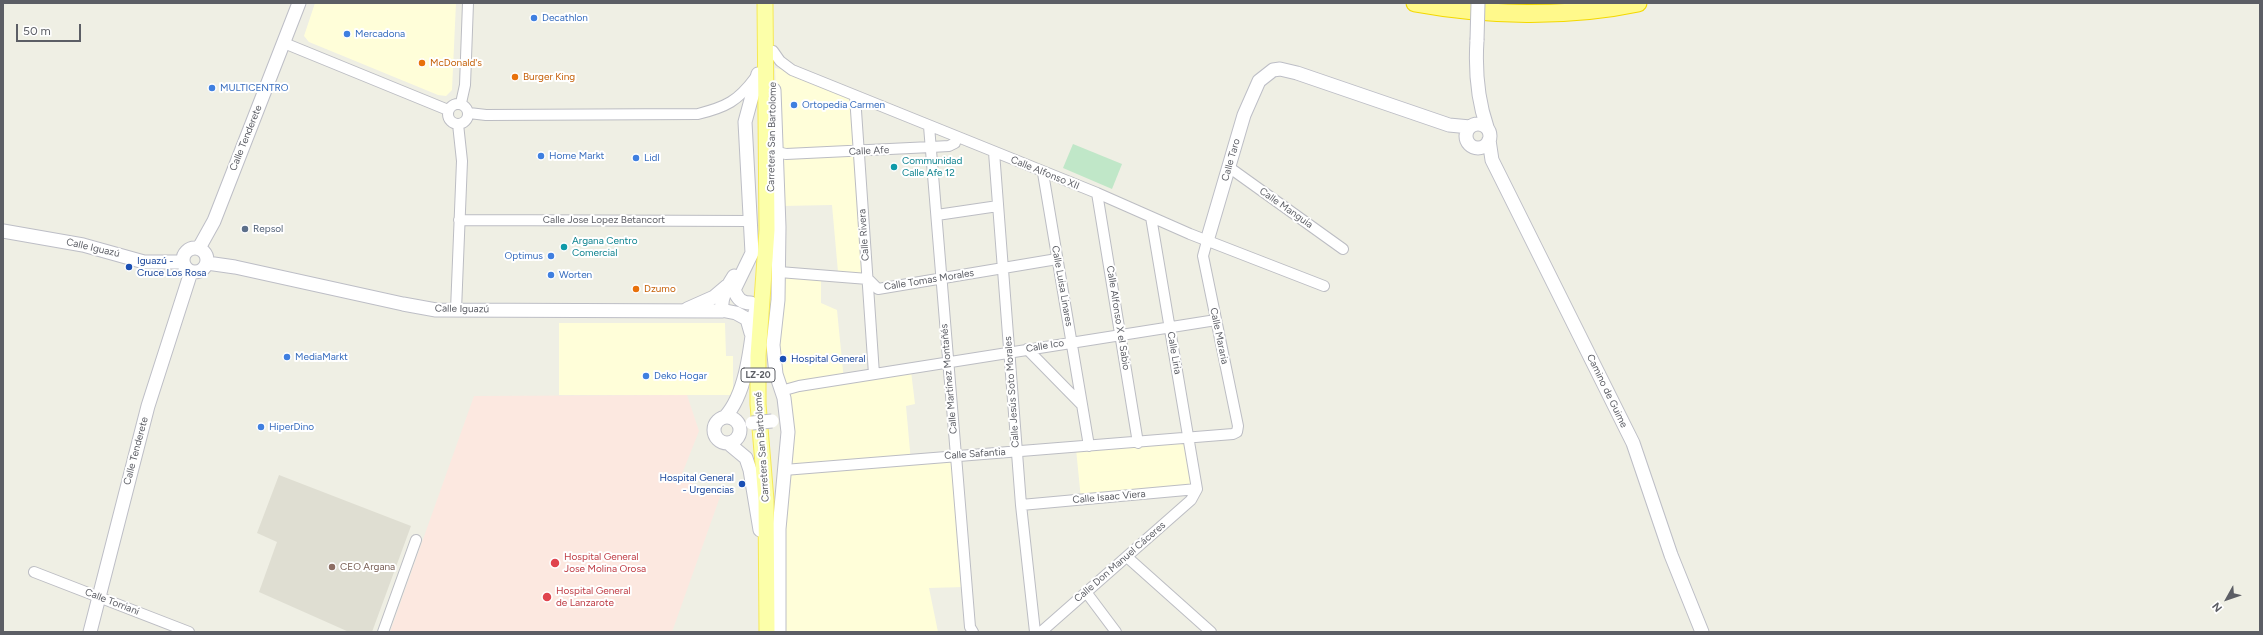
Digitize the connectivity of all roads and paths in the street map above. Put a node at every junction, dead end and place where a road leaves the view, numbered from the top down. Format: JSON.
{"nodes":[{"id":1,"x":299,"y":3,"type":"edge"},
{"id":2,"x":468,"y":3,"type":"edge"},
{"id":3,"x":1415,"y":3,"type":"edge"},
{"id":4,"x":1478,"y":3,"type":"edge"},
{"id":5,"x":1638,"y":3,"type":"edge"},
{"id":6,"x":768,"y":5,"type":"edge"},
{"id":7,"x":284,"y":43,"type":"junction"},
{"id":8,"x":770,"y":50,"type":"junction"},
{"id":9,"x":758,"y":74,"type":"junction"},
{"id":10,"x":774,"y":90,"type":"junction"},
{"id":11,"x":855,"y":96,"type":"junction"},
{"id":12,"x":461,"y":103,"type":"junction"},
{"id":13,"x":1480,"y":108,"type":"junction"},
{"id":14,"x":448,"y":110,"type":"junction"},
{"id":15,"x":468,"y":113,"type":"junction"},
{"id":16,"x":764,"y":118,"type":"junction"},
{"id":17,"x":458,"y":124,"type":"junction"},
{"id":18,"x":1449,"y":125,"type":"junction"},
{"id":19,"x":929,"y":126,"type":"junction"},
{"id":20,"x":1471,"y":126,"type":"junction"},
{"id":21,"x":1488,"y":134,"type":"junction"},
{"id":22,"x":956,"y":137,"type":"junction"},
{"id":23,"x":1472,"y":144,"type":"junction"},
{"id":24,"x":931,"y":147,"type":"junction"},
{"id":25,"x":777,"y":152,"type":"junction"},
{"id":26,"x":858,"y":152,"type":"junction"},
{"id":27,"x":994,"y":152,"type":"junction"},
{"id":28,"x":1492,"y":160,"type":"junction"},
{"id":29,"x":1230,"y":168,"type":"junction"},
{"id":30,"x":1043,"y":173,"type":"junction"},
{"id":31,"x":1097,"y":193,"type":"junction"},
{"id":32,"x":998,"y":206,"type":"junction"},
{"id":33,"x":937,"y":216,"type":"junction"},
{"id":34,"x":1151,"y":217,"type":"junction"},
{"id":35,"x":771,"y":218,"type":"joint"},
{"id":36,"x":459,"y":220,"type":"junction"},
{"id":37,"x":749,"y":225,"type":"junction"},
{"id":38,"x":3,"y":231,"type":"edge"},
{"id":39,"x":1207,"y":241,"type":"junction"},
{"id":40,"x":199,"y":248,"type":"junction"},
{"id":41,"x":1343,"y":249,"type":"dead end"},
{"id":42,"x":1057,"y":259,"type":"junction"},
{"id":43,"x":207,"y":263,"type":"junction"},
{"id":44,"x":187,"y":267,"type":"junction"},
{"id":45,"x":1003,"y":268,"type":"junction"},
{"id":46,"x":779,"y":272,"type":"junction"},
{"id":47,"x":940,"y":278,"type":"junction"},
{"id":48,"x":868,"y":279,"type":"junction"},
{"id":49,"x":1324,"y":286,"type":"dead end"},
{"id":50,"x":731,"y":287,"type":"junction"},
{"id":51,"x":754,"y":299,"type":"junction"},
{"id":52,"x":456,"y":310,"type":"junction"},
{"id":53,"x":684,"y":311,"type":"junction"},
{"id":54,"x":724,"y":311,"type":"junction"},
{"id":55,"x":1216,"y":320,"type":"junction"},
{"id":56,"x":1170,"y":328,"type":"junction"},
{"id":57,"x":751,"y":335,"type":"junction"},
{"id":58,"x":1120,"y":335,"type":"junction"},
{"id":59,"x":1072,"y":342,"type":"junction"},
{"id":60,"x":1027,"y":349,"type":"junction"},
{"id":61,"x":1009,"y":352,"type":"junction"},
{"id":62,"x":947,"y":363,"type":"junction"},
{"id":63,"x":874,"y":374,"type":"junction"},
{"id":64,"x":781,"y":391,"type":"junction"},
{"id":65,"x":1082,"y":405,"type":"junction"},
{"id":66,"x":725,"y":417,"type":"junction"},
{"id":67,"x":786,"y":419,"type":"junction"},
{"id":68,"x":739,"y":425,"type":"junction"},
{"id":69,"x":1237,"y":432,"type":"joint"},
{"id":70,"x":1190,"y":437,"type":"junction"},
{"id":71,"x":728,"y":443,"type":"junction"},
{"id":72,"x":1138,"y":443,"type":"junction"},
{"id":73,"x":1089,"y":446,"type":"junction"},
{"id":74,"x":1017,"y":452,"type":"junction"},
{"id":75,"x":956,"y":456,"type":"junction"},
{"id":76,"x":784,"y":470,"type":"junction"},
{"id":77,"x":1197,"y":489,"type":"junction"},
{"id":78,"x":1021,"y":505,"type":"junction"},
{"id":79,"x":416,"y":540,"type":"dead end"},
{"id":80,"x":1127,"y":556,"type":"junction"},
{"id":81,"x":34,"y":572,"type":"dead end"},
{"id":82,"x":1086,"y":592,"type":"junction"},
{"id":83,"x":99,"y":597,"type":"junction"},
{"id":84,"x":90,"y":632,"type":"edge"},
{"id":85,"x":189,"y":632,"type":"edge"},
{"id":86,"x":383,"y":632,"type":"edge"},
{"id":87,"x":760,"y":632,"type":"edge"},
{"id":88,"x":767,"y":632,"type":"edge"},
{"id":89,"x":772,"y":632,"type":"edge"},
{"id":90,"x":779,"y":632,"type":"edge"},
{"id":91,"x":973,"y":632,"type":"edge"},
{"id":92,"x":1035,"y":632,"type":"edge"},
{"id":93,"x":1041,"y":632,"type":"edge"},
{"id":94,"x":1116,"y":632,"type":"edge"},
{"id":95,"x":1211,"y":632,"type":"edge"},
{"id":96,"x":1702,"y":632,"type":"edge"}],
"edges":[{"from":1,"to":7,"type":"street","name":"Calle Tenderete"},
{"from":2,"to":12,"type":"street"},
{"from":3,"to":5,"type":"highway"},
{"from":4,"to":13,"type":"street","name":"Camino de Guime","bridge":true},
{"from":6,"to":8,"type":"main road","name":"Carretera San Bartolomé","number":"LZ-20"},
{"from":7,"to":14,"type":"street"},
{"from":7,"to":40,"type":"street","name":"Calle Tenderete"},
{"from":8,"to":9,"type":"main road"},
{"from":8,"to":10,"type":"main road","name":"Carretera San Bartolome","number":"LZ-20"},
{"from":8,"to":11,"type":"street","name":"Calle Alfonso XII"},
{"from":8,"to":16,"type":"main road","name":"Carretera San Bartolomé","number":"LZ-20"},
{"from":9,"to":15,"type":"street"},
{"from":9,"to":37,"type":"street"},
{"from":10,"to":25,"type":"street"},
{"from":10,"to":35,"type":"main road","name":"Carretera San Bartolome","number":"LZ-20"},
{"from":11,"to":19,"type":"street","name":"Calle Alfonso XII"},
{"from":11,"to":26,"type":"street","name":"Calle Rivera"},
{"from":12,"to":14,"type":"street"},
{"from":12,"to":15,"type":"street"},
{"from":13,"to":20,"type":"street"},
{"from":13,"to":21,"type":"street","name":"Camino de Guime"},
{"from":14,"to":17,"type":"street"},
{"from":15,"to":17,"type":"street"},
{"from":16,"to":51,"type":"street","name":"Carretera San Bartolomé"},
{"from":16,"to":88,"type":"main road","name":"Carretera San Bartolomé","number":"LZ-20"},
{"from":17,"to":36,"type":"street"},
{"from":18,"to":20,"type":"street"},
{"from":18,"to":23,"type":"street","name":"Camino de Guime"},
{"from":18,"to":29,"type":"street","name":"Calle Taro"},
{"from":19,"to":22,"type":"street","name":"Calle Alfonso XII"},
{"from":19,"to":24,"type":"street","name":"Calle Martínez Montañés"},
{"from":20,"to":21,"type":"street"},
{"from":20,"to":23,"type":"street"},
{"from":21,"to":23,"type":"street"},
{"from":21,"to":28,"type":"street","name":"Camino de Guime"},
{"from":22,"to":24,"type":"street","name":"Calle Afe"},
{"from":22,"to":27,"type":"street","name":"Calle Alfonso XII"},
{"from":23,"to":28,"type":"street","name":"Camino de Guime"},
{"from":24,"to":26,"type":"street","name":"Calle Afe"},
{"from":24,"to":33,"type":"street","name":"Calle Martínez Montañés"},
{"from":25,"to":26,"type":"street","name":"Calle Afe"},
{"from":25,"to":46,"type":"street"},
{"from":26,"to":48,"type":"street","name":"Calle Rivera"},
{"from":27,"to":30,"type":"street","name":"Calle Alfonso XII"},
{"from":27,"to":32,"type":"street","name":"Calle Jesús Soto Morales"},
{"from":28,"to":96,"type":"street","name":"Camino de Guime"},
{"from":29,"to":39,"type":"street","name":"Calle Taro"},
{"from":29,"to":41,"type":"street","name":"Calle Manguia"},
{"from":30,"to":31,"type":"street","name":"Calle Alfonso XII"},
{"from":30,"to":42,"type":"street","name":"Calle Luisa Linares"},
{"from":31,"to":34,"type":"street","name":"Calle Alfonso XII"},
{"from":31,"to":58,"type":"street","name":"Calle Alfonso X el Sabio"},
{"from":32,"to":33,"type":"street"},
{"from":32,"to":45,"type":"street","name":"Calle Jesús Soto Morales"},
{"from":33,"to":47,"type":"street","name":"Calle Martínez Montañés"},
{"from":34,"to":39,"type":"street","name":"Calle Alfonso XII"},
{"from":34,"to":56,"type":"street","name":"Calle Liria"},
{"from":35,"to":89,"type":"main road","name":"Carretera San Bartolomé","number":"LZ-20"},
{"from":36,"to":37,"type":"street","name":"Calle Jose Lopez Betancort"},
{"from":36,"to":52,"type":"street"},
{"from":37,"to":50,"type":"street"},
{"from":38,"to":44,"type":"street","name":"Calle Iguazú"},
{"from":39,"to":49,"type":"street","name":"Calle Alfonso XII"},
{"from":39,"to":55,"type":"street","name":"Calle Mararia"},
{"from":40,"to":43,"type":"street"},
{"from":40,"to":44,"type":"street"},
{"from":42,"to":45,"type":"street","name":"Calle Tomas Morales"},
{"from":42,"to":59,"type":"street","name":"Calle Luisa Linares"},
{"from":43,"to":44,"type":"street"},
{"from":43,"to":52,"type":"street","name":"Calle Iguazú"},
{"from":44,"to":83,"type":"street","name":"Calle Tenderete"},
{"from":45,"to":47,"type":"street","name":"Calle Tomas Morales"},
{"from":45,"to":61,"type":"street","name":"Calle Jesús Soto Morales"},
{"from":46,"to":48,"type":"street","name":"Calle Tomas Morales"},
{"from":46,"to":64,"type":"street"},
{"from":47,"to":48,"type":"street","name":"Calle Tomas Morales"},
{"from":47,"to":62,"type":"street","name":"Calle Martínez Montañés"},
{"from":48,"to":63,"type":"street","name":"Calle Rivera"},
{"from":50,"to":51,"type":"street"},
{"from":50,"to":53,"type":"street"},
{"from":50,"to":54,"type":"street"},
{"from":51,"to":54,"type":"street"},
{"from":51,"to":57,"type":"street","name":"Carretera San Bartolomé"},
{"from":52,"to":53,"type":"street","name":"Calle Iguazú"},
{"from":53,"to":54,"type":"street","name":"Calle Iguazú"},
{"from":54,"to":57,"type":"street"},
{"from":55,"to":56,"type":"street","name":"Calle Ico"},
{"from":55,"to":69,"type":"street","name":"Calle Mararia"},
{"from":56,"to":58,"type":"street","name":"Calle Ico"},
{"from":56,"to":70,"type":"street","name":"Calle Liria"},
{"from":57,"to":66,"type":"street","name":"Carretera San Bartolomé"},
{"from":58,"to":59,"type":"street","name":"Calle Ico"},
{"from":58,"to":72,"type":"street","name":"Calle Alfonso X el Sabio"},
{"from":59,"to":60,"type":"street","name":"Calle Ico"},
{"from":59,"to":65,"type":"street","name":"Calle Luisa Linares"},
{"from":60,"to":61,"type":"street","name":"Calle Ico"},
{"from":60,"to":65,"type":"street"},
{"from":61,"to":62,"type":"street","name":"Calle Ico"},
{"from":61,"to":74,"type":"street","name":"Calle Jesús Soto Morales"},
{"from":62,"to":63,"type":"street","name":"Calle Ico"},
{"from":62,"to":75,"type":"street","name":"Calle Martínez Montañés"},
{"from":63,"to":64,"type":"street","name":"Calle Ico"},
{"from":64,"to":67,"type":"street"},
{"from":65,"to":73,"type":"street","name":"Calle Luisa Linares"},
{"from":66,"to":68,"type":"street"},
{"from":66,"to":71,"type":"street"},
{"from":67,"to":68,"type":"street","bridge":true},
{"from":67,"to":76,"type":"street"},
{"from":68,"to":71,"type":"street"},
{"from":69,"to":70,"type":"street","name":"Calle Safantia"},
{"from":70,"to":72,"type":"street","name":"Calle Safantia"},
{"from":70,"to":77,"type":"street","name":"Calle Liria"},
{"from":71,"to":87,"type":"street","name":"Carretera San Bartolomé"},
{"from":72,"to":73,"type":"street","name":"Calle Safantia"},
{"from":73,"to":74,"type":"street","name":"Calle Safantia"},
{"from":74,"to":75,"type":"street","name":"Calle Safantia"},
{"from":74,"to":78,"type":"street","name":"Calle Jesús Soto Morales"},
{"from":75,"to":76,"type":"street","name":"Calle Safantia"},
{"from":75,"to":91,"type":"street","name":"Calle Martínez Montañés"},
{"from":76,"to":90,"type":"street","name":"Carretera San Bartolomé"},
{"from":77,"to":78,"type":"street","name":"Calle Isaac Viera"},
{"from":77,"to":80,"type":"street","name":"Calle Don Manuel Cáceres"},
{"from":78,"to":92,"type":"street","name":"Calle Jesús Soto Morales"},
{"from":79,"to":86,"type":"street"},
{"from":80,"to":82,"type":"street","name":"Calle Don Manuel Cáceres"},
{"from":80,"to":95,"type":"street"},
{"from":81,"to":83,"type":"street","name":"Calle Torriani"},
{"from":82,"to":93,"type":"street","name":"Calle Don Manuel Cáceres"},
{"from":82,"to":94,"type":"street"},
{"from":83,"to":84,"type":"street","name":"Calle Tenderete"},
{"from":83,"to":85,"type":"street","name":"Calle Torriani"}]}
